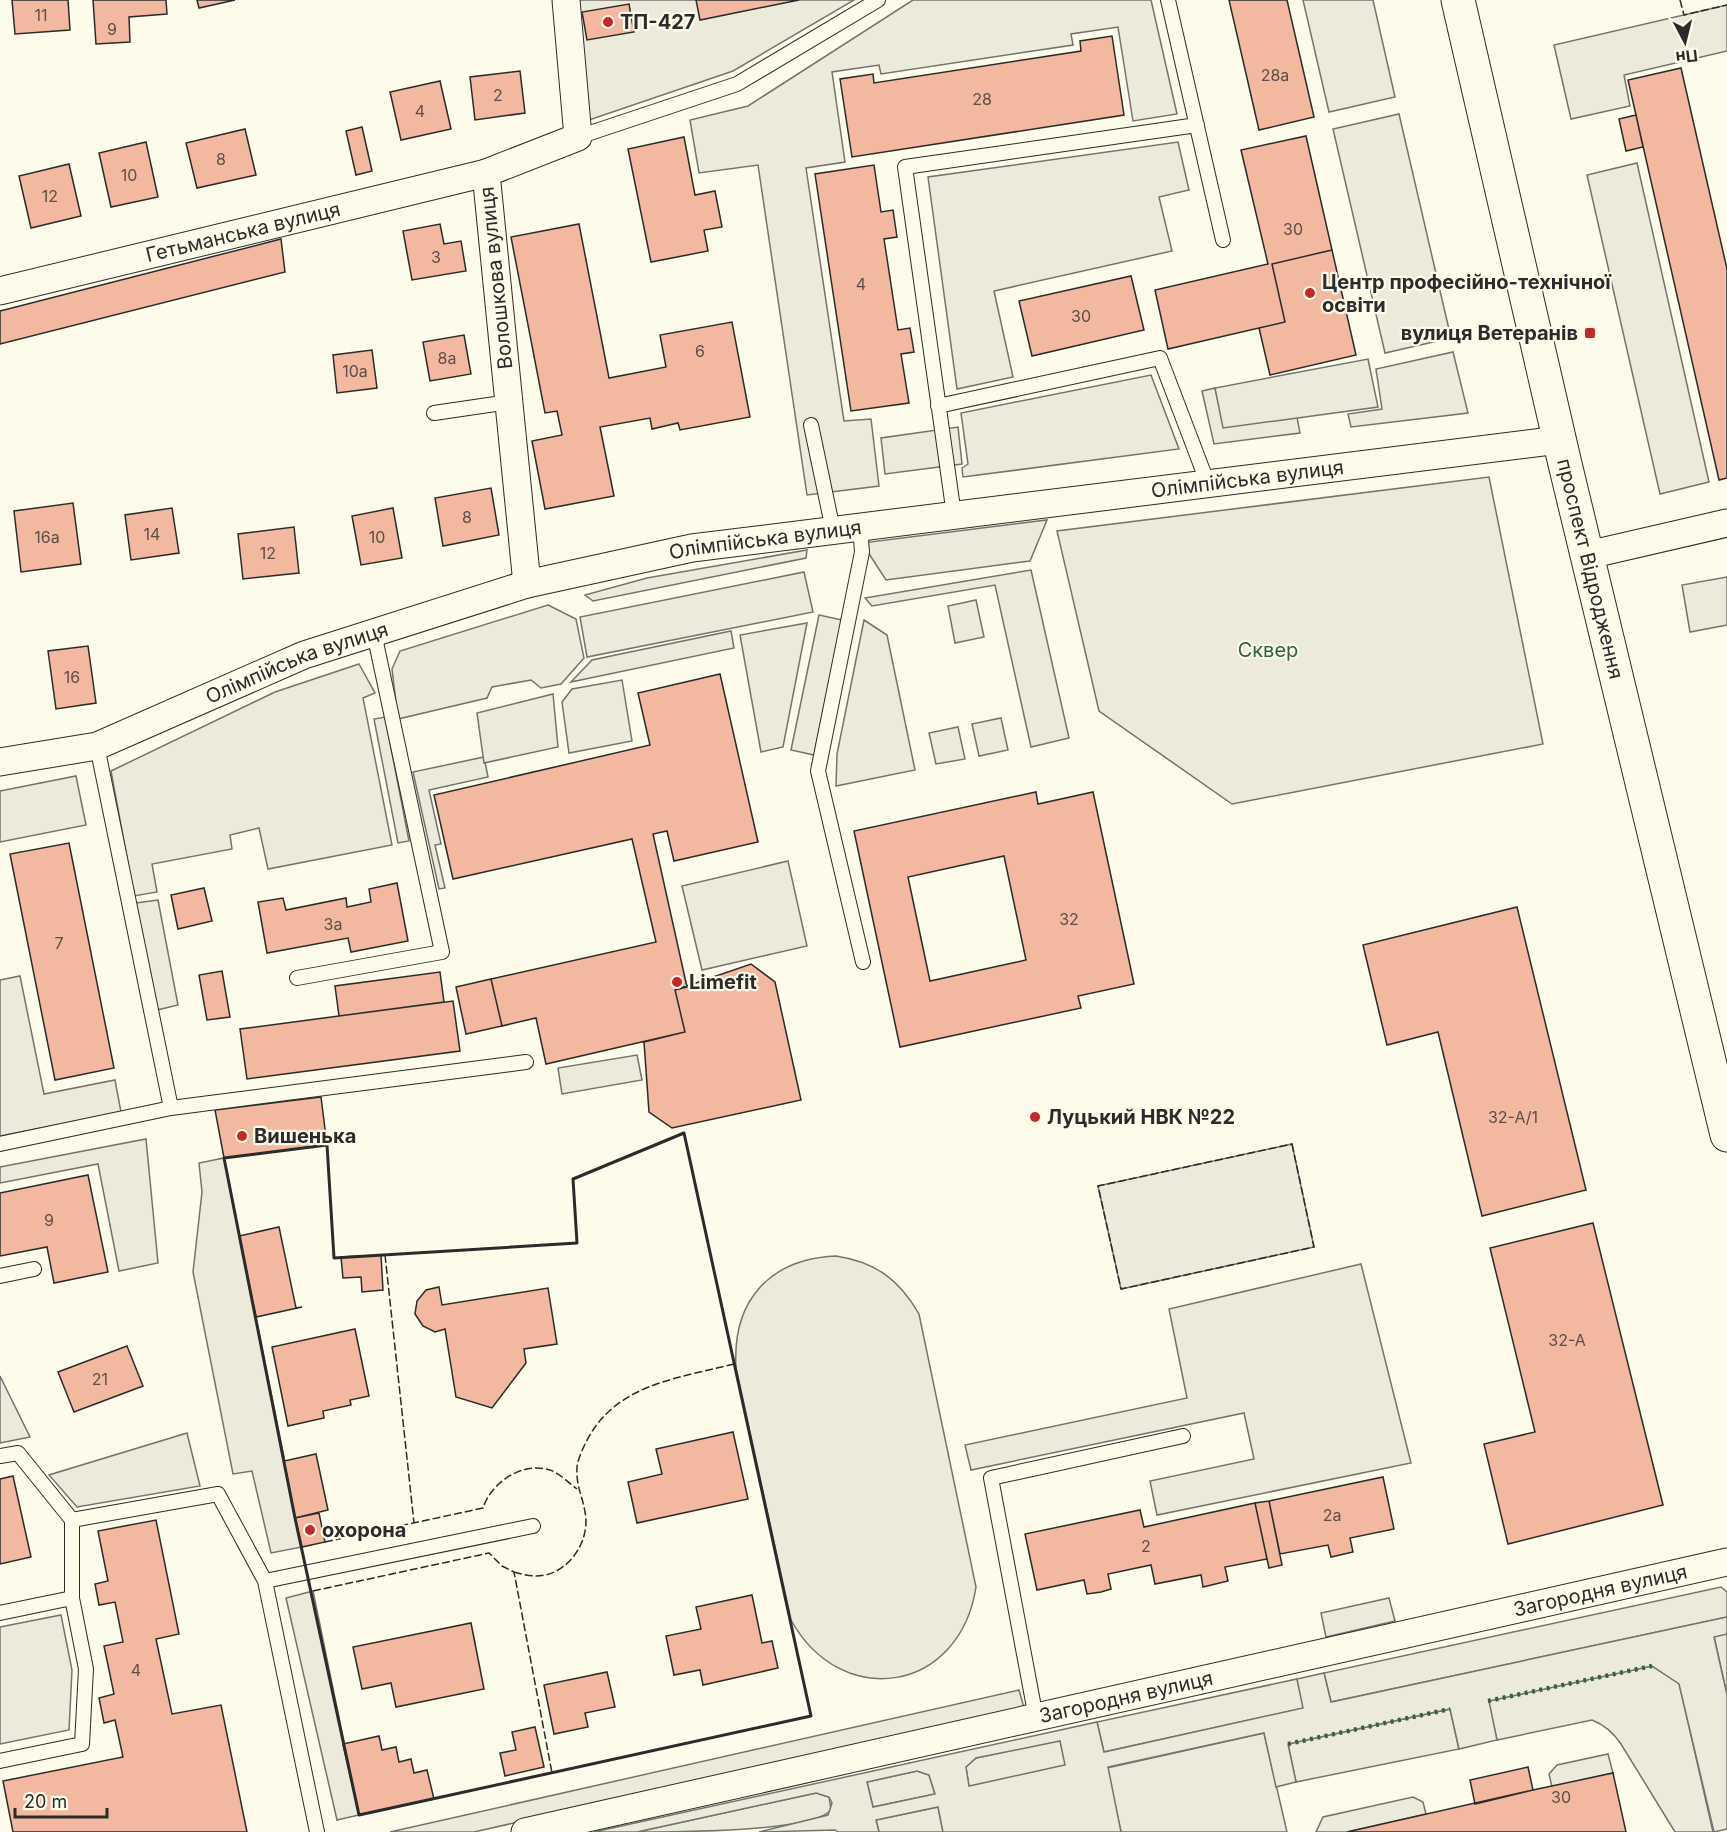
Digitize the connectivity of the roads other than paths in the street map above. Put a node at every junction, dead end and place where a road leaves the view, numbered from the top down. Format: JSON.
{"nodes":[{"id":1,"x":566,"y":0,"type":"edge"},
{"id":2,"x":878,"y":0,"type":"edge"},
{"id":3,"x":1168,"y":0,"type":"edge"},
{"id":4,"x":1458,"y":0,"type":"edge"},
{"id":5,"x":1197,"y":125,"type":"junction"},
{"id":6,"x":578,"y":137,"type":"junction"},
{"id":7,"x":486,"y":173,"type":"junction"},
{"id":8,"x":1223,"y":240,"type":"dead end"},
{"id":9,"x":0,"y":291,"type":"edge"},
{"id":10,"x":509,"y":402,"type":"junction"},
{"id":11,"x":938,"y":406,"type":"junction"},
{"id":12,"x":434,"y":413,"type":"dead end"},
{"id":13,"x":811,"y":425,"type":"dead end"},
{"id":14,"x":1559,"y":441,"type":"junction"},
{"id":15,"x":1208,"y":484,"type":"junction"},
{"id":16,"x":954,"y":515,"type":"junction"},
{"id":17,"x":1727,"y":523,"type":"edge"},
{"id":18,"x":860,"y":526,"type":"junction"},
{"id":19,"x":833,"y":530,"type":"junction"},
{"id":20,"x":1588,"y":555,"type":"junction"},
{"id":21,"x":527,"y":584,"type":"junction"},
{"id":22,"x":374,"y":633,"type":"junction"},
{"id":23,"x":97,"y":746,"type":"junction"},
{"id":24,"x":0,"y":762,"type":"edge"},
{"id":25,"x":864,"y":962,"type":"dead end"},
{"id":26,"x":297,"y":978,"type":"dead end"},
{"id":27,"x":526,"y":1062,"type":"dead end"},
{"id":28,"x":171,"y":1108,"type":"junction"},
{"id":29,"x":1727,"y":1135,"type":"edge"},
{"id":30,"x":0,"y":1144,"type":"edge"},
{"id":31,"x":34,"y":1269,"type":"dead end"},
{"id":32,"x":0,"y":1276,"type":"edge"},
{"id":33,"x":1183,"y":1436,"type":"dead end"},
{"id":34,"x":0,"y":1456,"type":"edge"},
{"id":35,"x":72,"y":1520,"type":"junction"},
{"id":36,"x":532,"y":1526,"type":"dead end"},
{"id":37,"x":1727,"y":1562,"type":"edge"},
{"id":38,"x":265,"y":1581,"type":"junction"},
{"id":39,"x":72,"y":1598,"type":"junction"},
{"id":40,"x":0,"y":1613,"type":"edge"},
{"id":41,"x":1036,"y":1718,"type":"junction"},
{"id":42,"x":0,"y":1761,"type":"edge"},
{"id":43,"x":317,"y":1832,"type":"edge"},
{"id":44,"x":525,"y":1832,"type":"edge"}],
"edges":[{"from":1,"to":6,"type":"street"},
{"from":2,"to":6,"type":"lane"},
{"from":3,"to":5,"type":"lane"},
{"from":4,"to":14,"type":"main road","name":"проспект Відродження"},
{"from":5,"to":8,"type":"lane"},
{"from":5,"to":11,"type":"lane"},
{"from":6,"to":7,"type":"street","name":"Волошкова вулиця"},
{"from":7,"to":9,"type":"street","name":"Гетьманська вулиця"},
{"from":7,"to":10,"type":"street","name":"Волошкова вулиця"},
{"from":10,"to":12,"type":"lane"},
{"from":10,"to":21,"type":"street","name":"Волошкова вулиця"},
{"from":11,"to":15,"type":"lane"},
{"from":11,"to":16,"type":"lane"},
{"from":13,"to":19,"type":"lane"},
{"from":14,"to":15,"type":"street","name":"Олімпійська вулиця"},
{"from":14,"to":20,"type":"main road","name":"проспект Відродження"},
{"from":15,"to":16,"type":"street","name":"Олімпійська вулиця"},
{"from":16,"to":18,"type":"street","name":"Олімпійська вулиця"},
{"from":17,"to":20,"type":"street"},
{"from":18,"to":19,"type":"street","name":"Олімпійська вулиця"},
{"from":18,"to":25,"type":"lane"},
{"from":19,"to":21,"type":"street","name":"Олімпійська вулиця"},
{"from":20,"to":29,"type":"main road","name":"проспект Відродження"},
{"from":21,"to":22,"type":"street","name":"Олімпійська вулиця"},
{"from":22,"to":23,"type":"street","name":"Олімпійська вулиця"},
{"from":22,"to":26,"type":"lane"},
{"from":23,"to":24,"type":"street","name":"Олімпійська вулиця"},
{"from":23,"to":28,"type":"lane"},
{"from":27,"to":28,"type":"lane"},
{"from":28,"to":30,"type":"lane"},
{"from":31,"to":32,"type":"lane"},
{"from":33,"to":41,"type":"lane"},
{"from":34,"to":35,"type":"lane"},
{"from":35,"to":38,"type":"lane"},
{"from":35,"to":39,"type":"lane"},
{"from":36,"to":38,"type":"lane"},
{"from":37,"to":41,"type":"street","name":"Загородня вулиця"},
{"from":38,"to":43,"type":"lane"},
{"from":39,"to":40,"type":"lane"},
{"from":39,"to":42,"type":"lane"},
{"from":41,"to":44,"type":"street","name":"Загородня вулиця"}]}
